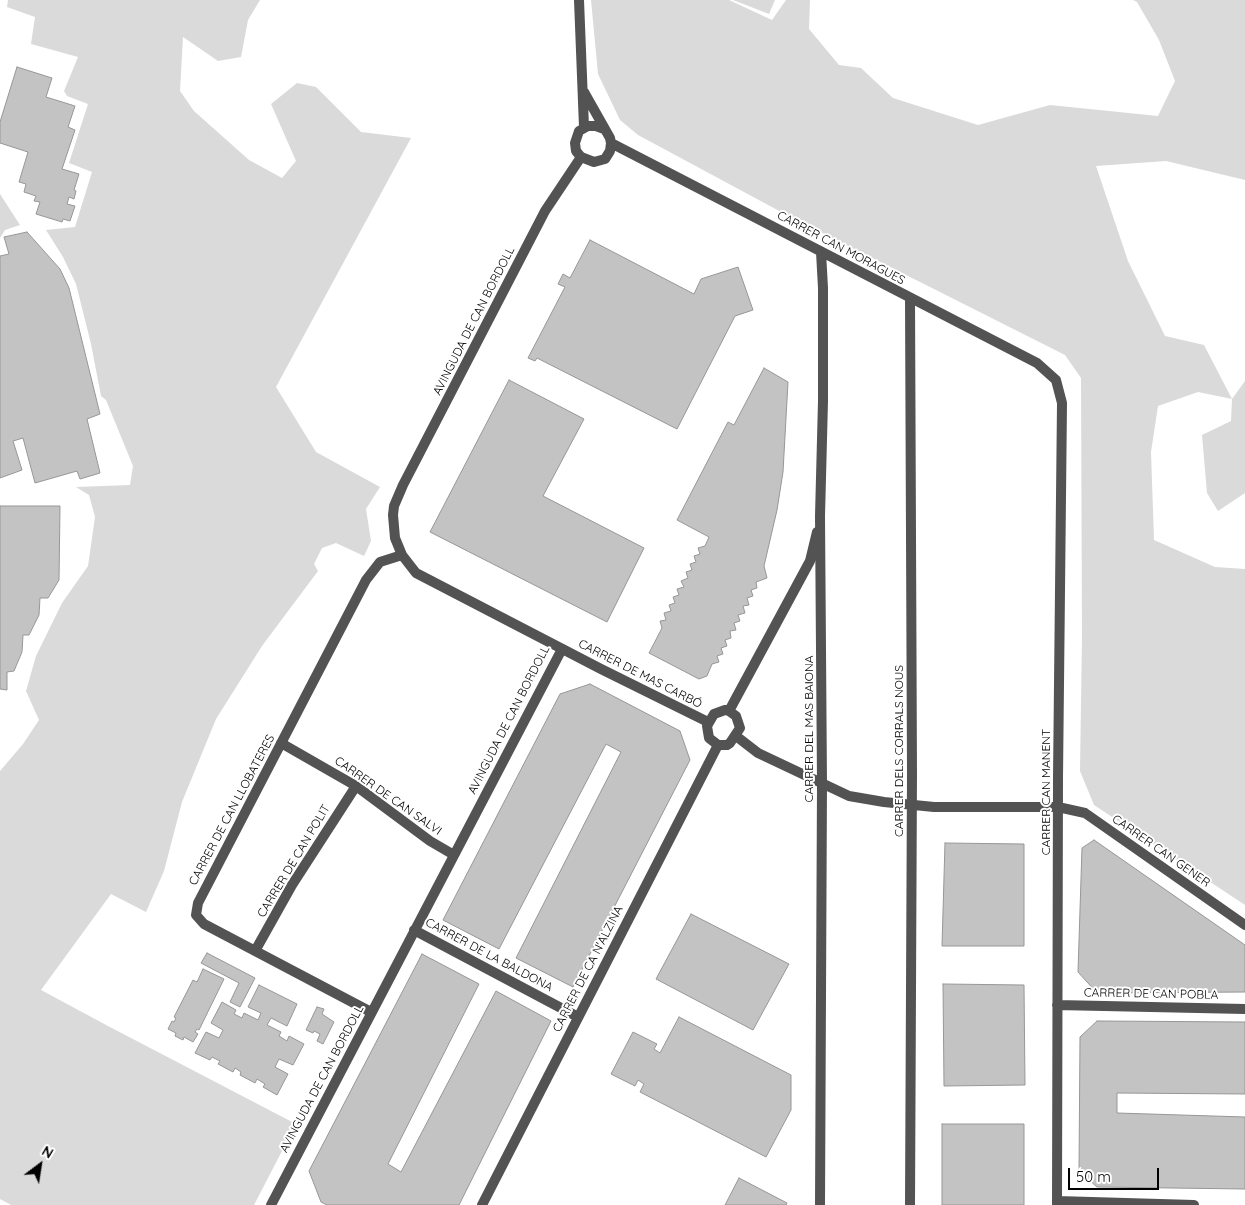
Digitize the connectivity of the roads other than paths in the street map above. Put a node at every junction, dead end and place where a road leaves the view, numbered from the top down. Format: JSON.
{"nodes":[{"id":1,"x":579,"y":0,"type":"edge"},
{"id":2,"x":584,"y":92,"type":"junction"},
{"id":3,"x":584,"y":127,"type":"junction"},
{"id":4,"x":604,"y":129,"type":"junction"},
{"id":5,"x":611,"y":143,"type":"junction"},
{"id":6,"x":581,"y":157,"type":"junction"},
{"id":7,"x":822,"y":252,"type":"junction"},
{"id":8,"x":910,"y":298,"type":"junction"},
{"id":9,"x":1056,"y":380,"type":"joint"},
{"id":10,"x":820,"y":516,"type":"junction"},
{"id":11,"x":402,"y":555,"type":"junction"},
{"id":12,"x":562,"y":649,"type":"junction"},
{"id":13,"x":729,"y":711,"type":"junction"},
{"id":14,"x":708,"y":722,"type":"junction"},
{"id":15,"x":736,"y":736,"type":"junction"},
{"id":16,"x":281,"y":743,"type":"junction"},
{"id":17,"x":718,"y":745,"type":"junction"},
{"id":18,"x":822,"y":784,"type":"junction"},
{"id":19,"x":356,"y":786,"type":"junction"},
{"id":20,"x":911,"y":806,"type":"junction"},
{"id":21,"x":1058,"y":807,"type":"junction"},
{"id":22,"x":454,"y":855,"type":"junction"},
{"id":23,"x":1245,"y":925,"type":"edge"},
{"id":24,"x":414,"y":930,"type":"junction"},
{"id":25,"x":255,"y":951,"type":"junction"},
{"id":26,"x":1057,"y":1005,"type":"junction"},
{"id":27,"x":1245,"y":1009,"type":"edge"},
{"id":28,"x":371,"y":1012,"type":"junction"},
{"id":29,"x":578,"y":1017,"type":"junction"},
{"id":30,"x":1057,"y":1203,"type":"edge"},
{"id":31,"x":275,"y":1204,"type":"edge"},
{"id":32,"x":482,"y":1205,"type":"edge"},
{"id":33,"x":820,"y":1205,"type":"edge"},
{"id":34,"x":910,"y":1205,"type":"edge"},
{"id":35,"x":1194,"y":1205,"type":"edge"}],
"edges":[{"from":1,"to":2,"type":"street"},
{"from":2,"to":3,"type":"street"},
{"from":2,"to":4,"type":"street"},
{"from":3,"to":4,"type":"street"},
{"from":3,"to":6,"type":"street"},
{"from":4,"to":5,"type":"street"},
{"from":5,"to":6,"type":"street"},
{"from":5,"to":7,"type":"street","name":"CARRER CAN MORAGUES"},
{"from":6,"to":11,"type":"street","name":"AVINGUDA DE CAN BORDOLL"},
{"from":7,"to":8,"type":"street","name":"CARRER CAN MORAGUES"},
{"from":7,"to":10,"type":"street","name":"CARRER DEL MAS BAIONA"},
{"from":8,"to":9,"type":"street","name":"CARRER CAN MORAGUES"},
{"from":8,"to":20,"type":"street","name":"CARRER DELS CORRALS NOUS"},
{"from":9,"to":21,"type":"street","name":"CARRER CAN MANENT"},
{"from":10,"to":13,"type":"street"},
{"from":10,"to":18,"type":"street","name":"CARRER DEL MAS BAIONA"},
{"from":11,"to":12,"type":"street","name":"AVINGUDA DE CAN BORDOLL"},
{"from":11,"to":16,"type":"street","name":"CARRER DE CAN LLOBATERES"},
{"from":12,"to":14,"type":"street","name":"CARRER DE MAS CARBÓ"},
{"from":12,"to":22,"type":"street","name":"AVINGUDA DE CAN BORDOLL"},
{"from":13,"to":14,"type":"street"},
{"from":13,"to":15,"type":"street"},
{"from":14,"to":17,"type":"street"},
{"from":15,"to":17,"type":"street"},
{"from":15,"to":18,"type":"street","name":"CARRER CAN GENER"},
{"from":16,"to":19,"type":"street","name":"CARRER DE CAN SALVI"},
{"from":16,"to":25,"type":"street","name":"CARRER DE CAN LLOBATERES"},
{"from":17,"to":29,"type":"street","name":"CARRER DE CA N'ALZINA"},
{"from":18,"to":20,"type":"street","name":"CARRER CAN GENER"},
{"from":18,"to":33,"type":"street","name":"CARRER DEL MAS BAIONA"},
{"from":19,"to":22,"type":"street","name":"CARRER DE CAN SALVI"},
{"from":19,"to":25,"type":"street","name":"CARRER DE CAN POLIT"},
{"from":20,"to":21,"type":"street","name":"CARRER CAN GENER"},
{"from":20,"to":34,"type":"street","name":"CARRER DELS CORRALS NOUS"},
{"from":21,"to":23,"type":"street","name":"CARRER CAN GENER"},
{"from":21,"to":26,"type":"street","name":"CARRER CAN MANENT"},
{"from":22,"to":24,"type":"street","name":"AVINGUDA DE CAN BORDOLL"},
{"from":24,"to":28,"type":"street","name":"AVINGUDA DE CAN BORDOLL"},
{"from":24,"to":29,"type":"street","name":"CARRER DE LA BALDONA"},
{"from":25,"to":28,"type":"street","name":"CARRER DE CAN LLOBATERES"},
{"from":26,"to":27,"type":"street","name":"CARRER DE CAN POBLA"},
{"from":26,"to":30,"type":"street","name":"CARRER CAN MANENT"},
{"from":28,"to":31,"type":"street","name":"AVINGUDA DE CAN BORDOLL"},
{"from":29,"to":32,"type":"street","name":"CARRER DE CA N'ALZINA"},
{"from":30,"to":35,"type":"street"}]}
